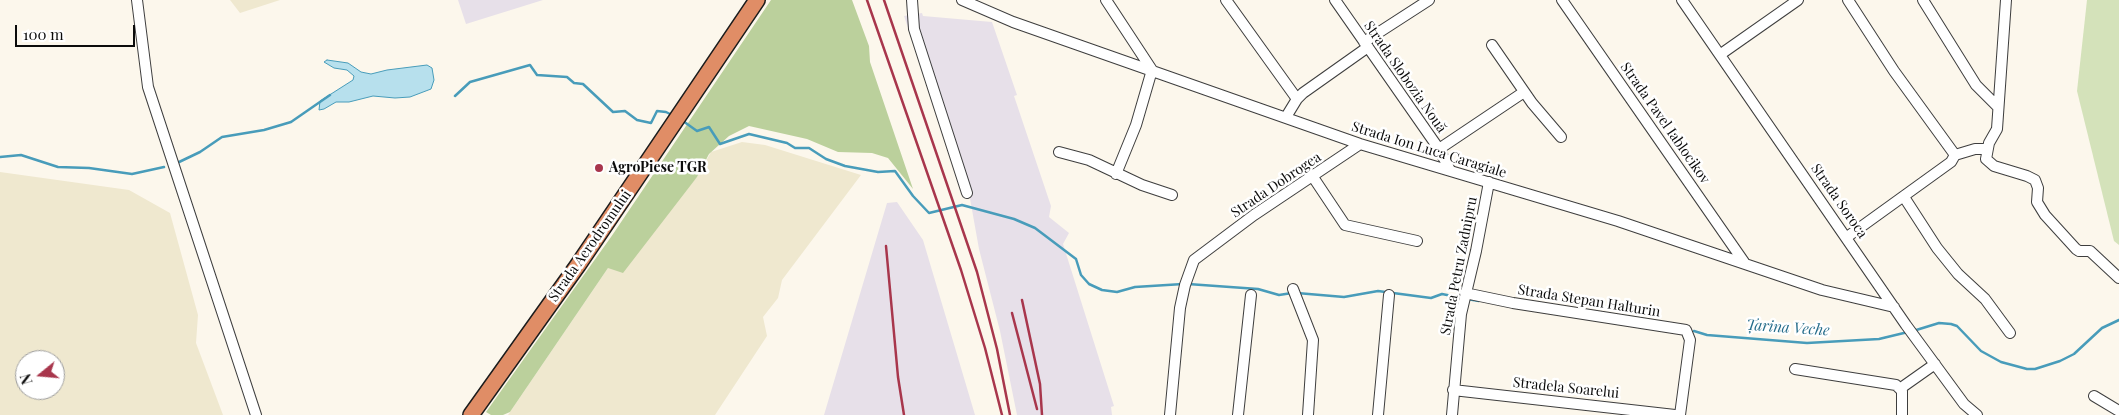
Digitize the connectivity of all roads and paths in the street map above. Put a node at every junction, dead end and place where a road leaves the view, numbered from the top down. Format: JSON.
{"nodes":[{"id":1,"x":138,"y":0,"type":"edge"},
{"id":2,"x":757,"y":0,"type":"edge"},
{"id":3,"x":912,"y":0,"type":"edge"},
{"id":4,"x":962,"y":0,"type":"edge"},
{"id":5,"x":1106,"y":0,"type":"edge"},
{"id":6,"x":1226,"y":0,"type":"edge"},
{"id":7,"x":1335,"y":0,"type":"edge"},
{"id":8,"x":1429,"y":0,"type":"edge"},
{"id":9,"x":1562,"y":0,"type":"edge"},
{"id":10,"x":1682,"y":0,"type":"edge"},
{"id":11,"x":1798,"y":0,"type":"edge"},
{"id":12,"x":1848,"y":0,"type":"edge"},
{"id":13,"x":1923,"y":0,"type":"edge"},
{"id":14,"x":2006,"y":0,"type":"edge"},
{"id":15,"x":1366,"y":44,"type":"junction"},
{"id":16,"x":1492,"y":45,"type":"dead end"},
{"id":17,"x":1721,"y":54,"type":"junction"},
{"id":18,"x":1152,"y":70,"type":"junction"},
{"id":19,"x":1524,"y":92,"type":"junction"},
{"id":20,"x":1297,"y":98,"type":"junction"},
{"id":21,"x":1997,"y":106,"type":"junction"},
{"id":22,"x":1286,"y":117,"type":"junction"},
{"id":23,"x":1561,"y":136,"type":"dead end"},
{"id":24,"x":1360,"y":144,"type":"junction"},
{"id":25,"x":1439,"y":149,"type":"junction"},
{"id":26,"x":1986,"y":149,"type":"junction"},
{"id":27,"x":1059,"y":152,"type":"dead end"},
{"id":28,"x":1955,"y":155,"type":"junction"},
{"id":29,"x":1450,"y":170,"type":"junction"},
{"id":30,"x":1116,"y":174,"type":"junction"},
{"id":31,"x":1313,"y":177,"type":"junction"},
{"id":32,"x":1490,"y":182,"type":"junction"},
{"id":33,"x":967,"y":193,"type":"dead end"},
{"id":34,"x":1172,"y":195,"type":"dead end"},
{"id":35,"x":1904,"y":197,"type":"junction"},
{"id":36,"x":1847,"y":237,"type":"junction"},
{"id":37,"x":1417,"y":241,"type":"dead end"},
{"id":38,"x":1744,"y":262,"type":"junction"},
{"id":39,"x":2119,"y":278,"type":"edge"},
{"id":40,"x":1293,"y":289,"type":"dead end"},
{"id":41,"x":1465,"y":294,"type":"junction"},
{"id":42,"x":1251,"y":295,"type":"dead end"},
{"id":43,"x":1389,"y":295,"type":"dead end"},
{"id":44,"x":1894,"y":307,"type":"junction"},
{"id":45,"x":2010,"y":333,"type":"dead end"},
{"id":46,"x":1935,"y":364,"type":"junction"},
{"id":47,"x":1795,"y":370,"type":"dead end"},
{"id":48,"x":1901,"y":388,"type":"junction"},
{"id":49,"x":1453,"y":390,"type":"junction"},
{"id":50,"x":2094,"y":396,"type":"dead end"},
{"id":51,"x":2119,"y":411,"type":"edge"},
{"id":52,"x":256,"y":415,"type":"edge"},
{"id":53,"x":471,"y":415,"type":"edge"},
{"id":54,"x":1170,"y":415,"type":"edge"},
{"id":55,"x":1238,"y":415,"type":"edge"},
{"id":56,"x":1308,"y":415,"type":"edge"},
{"id":57,"x":1378,"y":415,"type":"edge"},
{"id":58,"x":1452,"y":415,"type":"edge"},
{"id":59,"x":1675,"y":415,"type":"edge"},
{"id":60,"x":1680,"y":415,"type":"edge"},
{"id":61,"x":1902,"y":415,"type":"edge"},
{"id":62,"x":1977,"y":415,"type":"edge"}],
"edges":[{"from":1,"to":52,"type":"street"},
{"from":2,"to":53,"type":"highway","name":"Strada Aerodromului"},
{"from":3,"to":33,"type":"street"},
{"from":4,"to":18,"type":"street","name":"Strada Ion Luca Caragiale"},
{"from":5,"to":18,"type":"street"},
{"from":6,"to":20,"type":"street"},
{"from":7,"to":15,"type":"street","name":"Strada Slobozia Nouă"},
{"from":8,"to":15,"type":"street"},
{"from":9,"to":38,"type":"street","name":"Strada Pavel Iablocikov"},
{"from":10,"to":17,"type":"street","name":"Strada Soroca"},
{"from":11,"to":17,"type":"street"},
{"from":12,"to":28,"type":"street"},
{"from":13,"to":21,"type":"street"},
{"from":14,"to":21,"type":"street"},
{"from":15,"to":20,"type":"street"},
{"from":15,"to":25,"type":"street","name":"Strada Slobozia Nouă"},
{"from":16,"to":19,"type":"street"},
{"from":17,"to":36,"type":"street","name":"Strada Soroca"},
{"from":18,"to":22,"type":"street","name":"Strada Ion Luca Caragiale"},
{"from":18,"to":30,"type":"street"},
{"from":19,"to":23,"type":"street"},
{"from":19,"to":25,"type":"street"},
{"from":20,"to":22,"type":"street"},
{"from":21,"to":26,"type":"street"},
{"from":22,"to":24,"type":"street","name":"Strada Ion Luca Caragiale"},
{"from":24,"to":29,"type":"street","name":"Strada Ion Luca Caragiale"},
{"from":24,"to":31,"type":"street","name":"Strada Dobrogea"},
{"from":25,"to":29,"type":"street","name":"Strada Slobozia Nouă"},
{"from":26,"to":28,"type":"street"},
{"from":26,"to":39,"type":"street"},
{"from":27,"to":30,"type":"street"},
{"from":28,"to":35,"type":"street"},
{"from":29,"to":32,"type":"street","name":"Strada Ion Luca Caragiale"},
{"from":30,"to":34,"type":"street"},
{"from":31,"to":37,"type":"street"},
{"from":31,"to":54,"type":"street","name":"Strada Dobrogea"},
{"from":32,"to":38,"type":"street","name":"Strada Ion Luca Caragiale"},
{"from":32,"to":41,"type":"street","name":"Strada Petru Zadnipru"},
{"from":35,"to":36,"type":"street"},
{"from":35,"to":45,"type":"street"},
{"from":36,"to":44,"type":"street","name":"Strada Soroca"},
{"from":38,"to":44,"type":"street","name":"Strada Ion Luca Caragiale"},
{"from":40,"to":56,"type":"street"},
{"from":41,"to":49,"type":"street","name":"Strada Petru Zadnipru"},
{"from":41,"to":60,"type":"street","name":"Strada Stepan Halturin"},
{"from":42,"to":55,"type":"street"},
{"from":43,"to":57,"type":"street"},
{"from":44,"to":46,"type":"street","name":"Strada Soroca"},
{"from":46,"to":48,"type":"street"},
{"from":46,"to":62,"type":"street","name":"Strada Soroca"},
{"from":47,"to":48,"type":"street"},
{"from":48,"to":61,"type":"street"},
{"from":49,"to":58,"type":"street","name":"Strada Petru Zadnipru"},
{"from":49,"to":59,"type":"street","name":"Stradela Soarelui"},
{"from":50,"to":51,"type":"street"}]}
